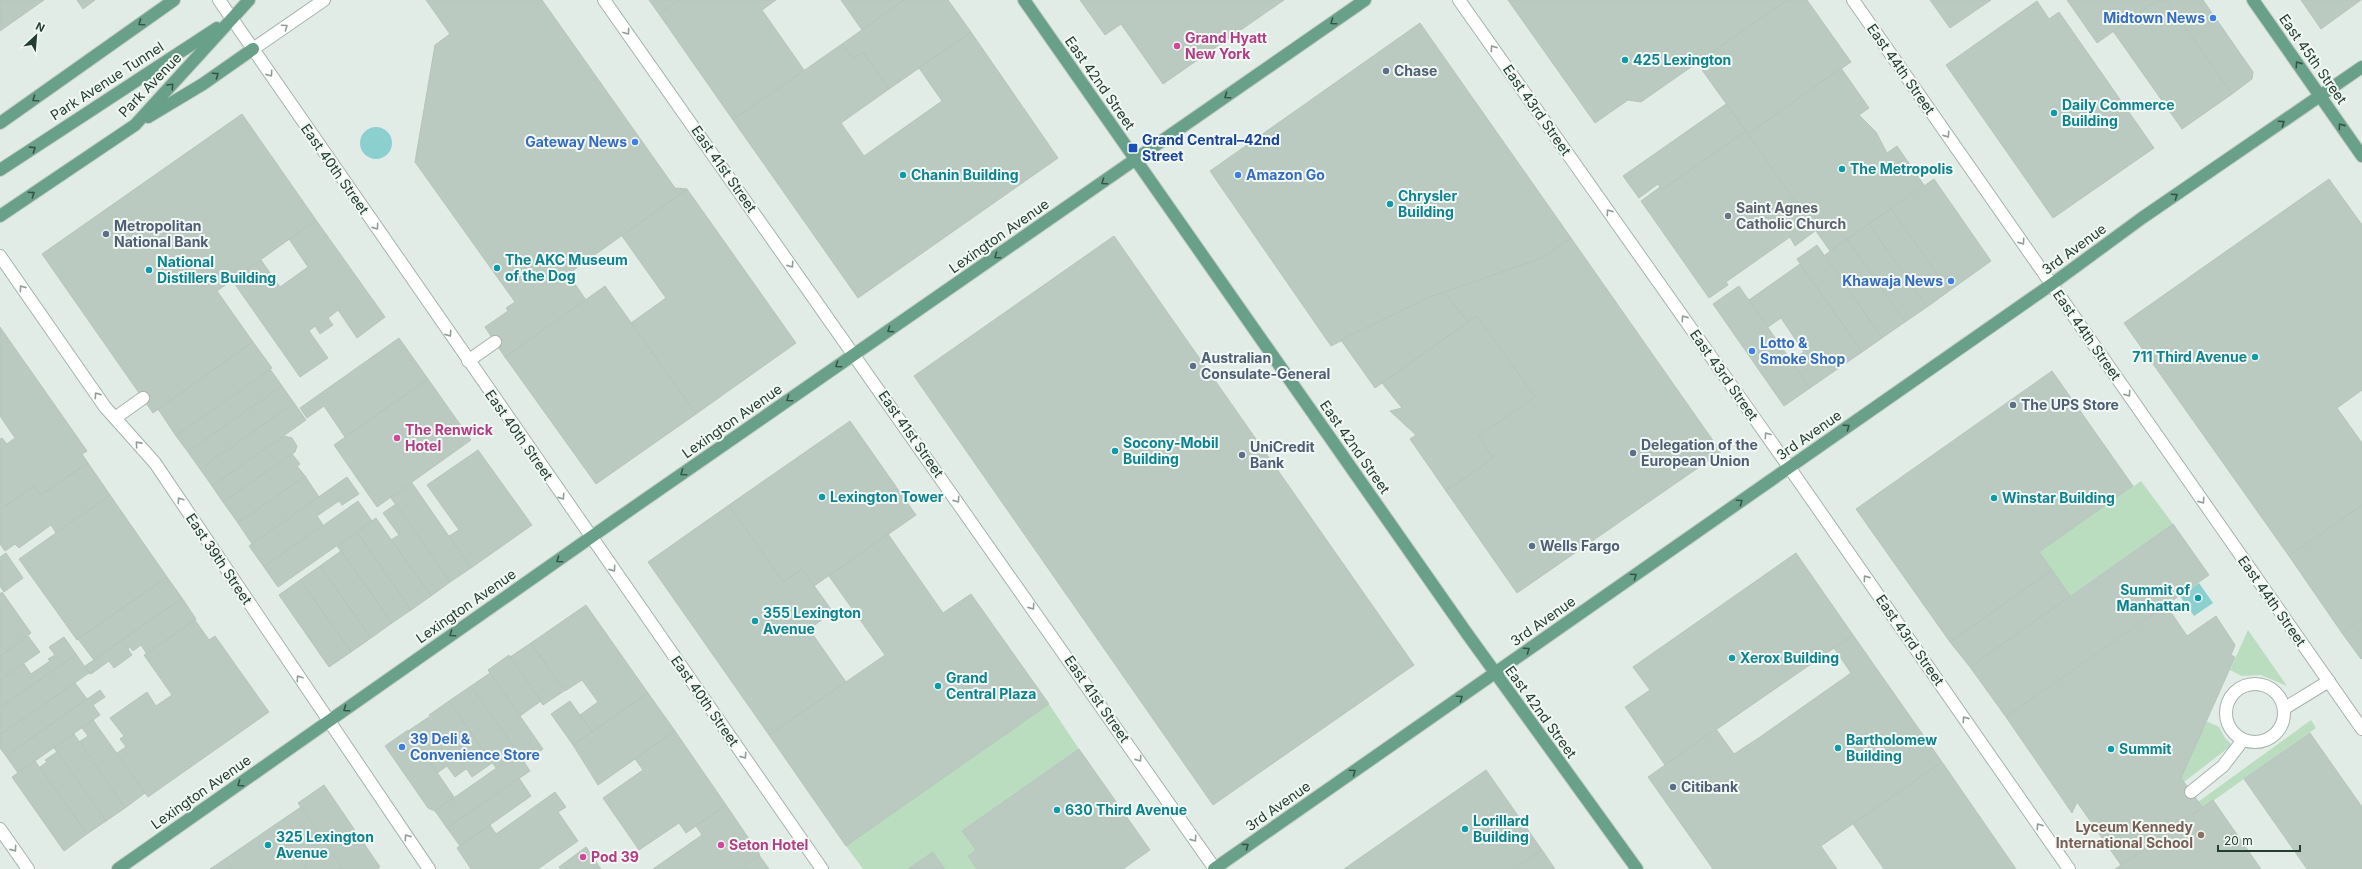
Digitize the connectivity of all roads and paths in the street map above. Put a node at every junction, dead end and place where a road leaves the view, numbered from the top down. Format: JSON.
{"nodes":[{"id":1,"x":175,"y":0,"type":"edge"},
{"id":2,"x":219,"y":0,"type":"edge"},
{"id":3,"x":249,"y":0,"type":"edge"},
{"id":4,"x":324,"y":0,"type":"edge"},
{"id":5,"x":604,"y":0,"type":"edge"},
{"id":6,"x":1024,"y":0,"type":"edge"},
{"id":7,"x":1365,"y":0,"type":"edge"},
{"id":8,"x":1459,"y":0,"type":"edge"},
{"id":9,"x":1853,"y":0,"type":"edge"},
{"id":10,"x":2253,"y":0,"type":"edge"},
{"id":11,"x":232,"y":19,"type":"junction"},
{"id":12,"x":252,"y":49,"type":"junction"},
{"id":13,"x":2362,"y":67,"type":"edge"},
{"id":14,"x":2320,"y":96,"type":"junction"},
{"id":15,"x":0,"y":123,"type":"edge"},
{"id":16,"x":135,"y":125,"type":"junction"},
{"id":17,"x":2362,"y":156,"type":"edge"},
{"id":18,"x":1136,"y":160,"type":"junction"},
{"id":19,"x":0,"y":170,"type":"edge"},
{"id":20,"x":0,"y":216,"type":"edge"},
{"id":21,"x":0,"y":256,"type":"edge"},
{"id":22,"x":2052,"y":284,"type":"junction"},
{"id":23,"x":495,"y":342,"type":"dead end"},
{"id":24,"x":854,"y":354,"type":"junction"},
{"id":25,"x":468,"y":361,"type":"junction"},
{"id":26,"x":143,"y":398,"type":"dead end"},
{"id":27,"x":115,"y":418,"type":"junction"},
{"id":28,"x":1789,"y":467,"type":"junction"},
{"id":29,"x":591,"y":537,"type":"junction"},
{"id":30,"x":1495,"y":673,"type":"junction"},
{"id":31,"x":2329,"y":681,"type":"junction"},
{"id":32,"x":2285,"y":708,"type":"junction"},
{"id":33,"x":328,"y":722,"type":"junction"},
{"id":34,"x":2362,"y":729,"type":"edge"},
{"id":35,"x":2243,"y":740,"type":"junction"},
{"id":36,"x":2191,"y":792,"type":"dead end"},
{"id":37,"x":0,"y":829,"type":"edge"},
{"id":38,"x":28,"y":869,"type":"edge"},
{"id":39,"x":118,"y":869,"type":"edge"},
{"id":40,"x":430,"y":869,"type":"edge"},
{"id":41,"x":822,"y":869,"type":"edge"},
{"id":42,"x":1214,"y":869,"type":"edge"},
{"id":43,"x":1637,"y":869,"type":"edge"},
{"id":44,"x":2069,"y":869,"type":"edge"}],
"edges":[{"from":1,"to":15,"type":"main road","one_way":true},
{"from":2,"to":11,"type":"street","name":"East 40th Street"},
{"from":3,"to":11,"type":"main road","name":"Park Avenue"},
{"from":12,"to":4,"type":"street","one_way":true},
{"from":5,"to":24,"type":"street","name":"East 41st Street","one_way":true},
{"from":6,"to":18,"type":"main road","name":"East 42nd Street"},
{"from":7,"to":18,"type":"main road","name":"Lexington Avenue","one_way":true},
{"from":28,"to":8,"type":"street","name":"East 43rd Street","one_way":true},
{"from":9,"to":22,"type":"street","name":"East 44th Street","one_way":true},
{"from":14,"to":10,"type":"main road","name":"East 45th Street","one_way":true},
{"from":11,"to":12,"type":"street","name":"East 40th Street"},
{"from":16,"to":11,"type":"main road","name":"Park Avenue","one_way":true},
{"from":19,"to":11,"type":"main road","name":"Park Avenue Tunnel","one_way":true},
{"from":16,"to":12,"type":"main road","one_way":true},
{"from":12,"to":25,"type":"street","name":"East 40th Street","one_way":true},
{"from":13,"to":14,"type":"main road","name":"3rd Avenue"},
{"from":17,"to":14,"type":"main road","name":"East 45th Street","one_way":true},
{"from":22,"to":14,"type":"main road","name":"3rd Avenue","one_way":true},
{"from":20,"to":16,"type":"main road","name":"Park Avenue","one_way":true},
{"from":18,"to":24,"type":"main road","name":"Lexington Avenue","one_way":true},
{"from":18,"to":30,"type":"main road","name":"East 42nd Street"},
{"from":27,"to":21,"type":"street","name":"East 39th Street","one_way":true},
{"from":28,"to":22,"type":"main road","name":"3rd Avenue","one_way":true},
{"from":22,"to":31,"type":"street","name":"East 44th Street","one_way":true},
{"from":23,"to":25,"type":"street"},
{"from":24,"to":29,"type":"main road","name":"Lexington Avenue","one_way":true},
{"from":24,"to":42,"type":"street","name":"East 41st Street","one_way":true},
{"from":25,"to":29,"type":"street","name":"East 40th Street","one_way":true},
{"from":26,"to":27,"type":"street"},
{"from":33,"to":27,"type":"street","name":"East 39th Street","one_way":true},
{"from":30,"to":28,"type":"main road","name":"3rd Avenue","one_way":true},
{"from":44,"to":28,"type":"street","name":"East 43rd Street","one_way":true},
{"from":29,"to":33,"type":"main road","name":"Lexington Avenue","one_way":true},
{"from":29,"to":41,"type":"street","name":"East 40th Street","one_way":true},
{"from":42,"to":30,"type":"main road","name":"3rd Avenue","one_way":true},
{"from":30,"to":43,"type":"main road","name":"East 42nd Street"},
{"from":31,"to":32,"type":"street"},
{"from":31,"to":34,"type":"street","name":"East 44th Street"},
{"from":32,"to":35,"type":"street"},
{"from":32,"to":35,"type":"street"},
{"from":33,"to":39,"type":"main road","name":"Lexington Avenue","one_way":true},
{"from":40,"to":33,"type":"street","name":"East 39th Street","one_way":true},
{"from":35,"to":36,"type":"street"},
{"from":37,"to":38,"type":"street","one_way":true}]}
